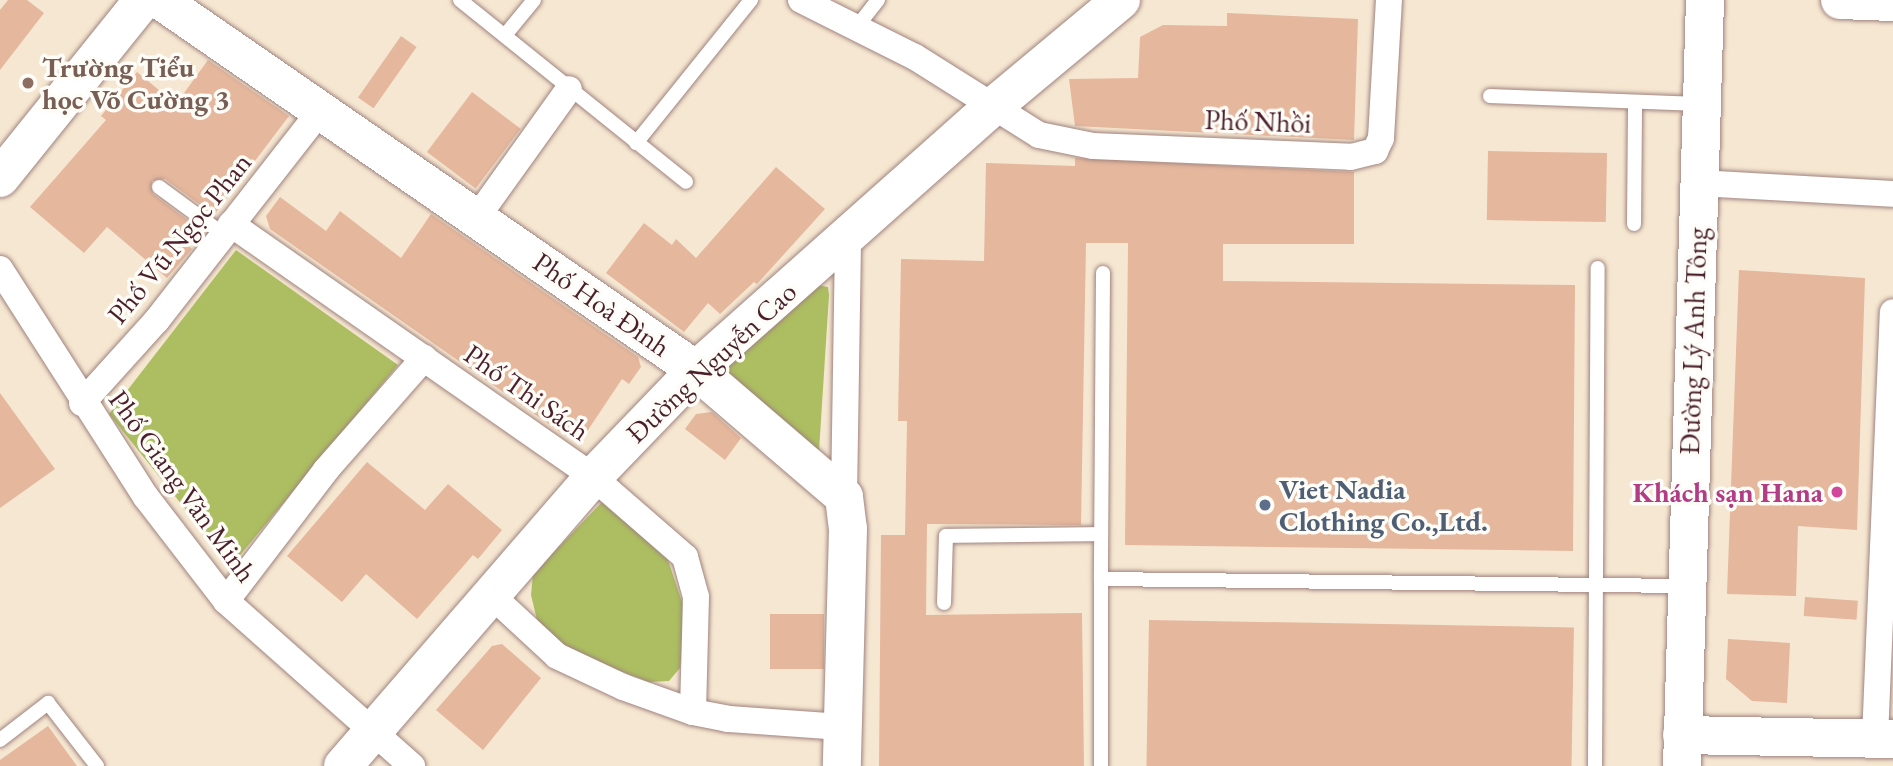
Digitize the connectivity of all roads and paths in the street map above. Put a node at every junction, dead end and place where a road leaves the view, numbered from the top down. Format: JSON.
{"nodes":[{"id":1,"x":143,"y":0,"type":"edge"},
{"id":2,"x":160,"y":0,"type":"edge"},
{"id":3,"x":460,"y":0,"type":"edge"},
{"id":4,"x":534,"y":0,"type":"edge"},
{"id":5,"x":751,"y":0,"type":"edge"},
{"id":6,"x":801,"y":0,"type":"edge"},
{"id":7,"x":878,"y":0,"type":"edge"},
{"id":8,"x":1389,"y":0,"type":"edge"},
{"id":9,"x":1705,"y":0,"type":"edge"},
{"id":10,"x":1840,"y":0,"type":"edge"},
{"id":11,"x":1893,"y":2,"type":"edge"},
{"id":12,"x":1113,"y":3,"type":"edge"},
{"id":13,"x":856,"y":28,"type":"junction"},
{"id":14,"x":506,"y":34,"type":"junction"},
{"id":15,"x":569,"y":89,"type":"junction"},
{"id":16,"x":1490,"y":96,"type":"dead end"},
{"id":17,"x":1635,"y":102,"type":"junction"},
{"id":18,"x":1700,"y":104,"type":"junction"},
{"id":19,"x":995,"y":105,"type":"junction"},
{"id":20,"x":322,"y":109,"type":"junction"},
{"id":21,"x":636,"y":143,"type":"junction"},
{"id":22,"x":0,"y":178,"type":"edge"},
{"id":23,"x":686,"y":182,"type":"dead end"},
{"id":24,"x":1698,"y":183,"type":"junction"},
{"id":25,"x":159,"y":187,"type":"dead end"},
{"id":26,"x":1893,"y":194,"type":"edge"},
{"id":27,"x":478,"y":216,"type":"junction"},
{"id":28,"x":1634,"y":224,"type":"dead end"},
{"id":29,"x":227,"y":229,"type":"junction"},
{"id":30,"x":848,"y":237,"type":"junction"},
{"id":31,"x":1598,"y":268,"type":"dead end"},
{"id":32,"x":0,"y":269,"type":"edge"},
{"id":33,"x":1102,"y":273,"type":"dead end"},
{"id":34,"x":1893,"y":312,"type":"edge"},
{"id":35,"x":424,"y":358,"type":"junction"},
{"id":36,"x":696,"y":370,"type":"junction"},
{"id":37,"x":82,"y":403,"type":"junction"},
{"id":38,"x":593,"y":477,"type":"junction"},
{"id":39,"x":844,"y":497,"type":"junction"},
{"id":40,"x":1101,"y":534,"type":"junction"},
{"id":41,"x":1888,"y":549,"type":"edge"},
{"id":42,"x":1101,"y":579,"type":"junction"},
{"id":43,"x":1597,"y":584,"type":"junction"},
{"id":44,"x":1685,"y":586,"type":"junction"},
{"id":45,"x":491,"y":594,"type":"junction"},
{"id":46,"x":226,"y":601,"type":"junction"},
{"id":47,"x":944,"y":603,"type":"dead end"},
{"id":48,"x":693,"y":712,"type":"junction"},
{"id":49,"x":844,"y":727,"type":"junction"},
{"id":50,"x":371,"y":732,"type":"junction"},
{"id":51,"x":1884,"y":739,"type":"edge"},
{"id":52,"x":0,"y":740,"type":"edge"},
{"id":53,"x":1682,"y":750,"type":"edge"},
{"id":54,"x":97,"y":766,"type":"edge"},
{"id":55,"x":343,"y":766,"type":"edge"},
{"id":56,"x":412,"y":766,"type":"edge"},
{"id":57,"x":842,"y":766,"type":"edge"},
{"id":58,"x":1101,"y":766,"type":"edge"},
{"id":59,"x":1595,"y":766,"type":"edge"}],
"edges":[{"from":1,"to":22,"type":"street"},
{"from":2,"to":20,"type":"street","name":"Phố Hoà Đình"},
{"from":3,"to":14,"type":"lane"},
{"from":4,"to":14,"type":"lane"},
{"from":5,"to":21,"type":"lane"},
{"from":6,"to":13,"type":"street","name":"Phố Nhồi"},
{"from":7,"to":13,"type":"lane"},
{"from":8,"to":19,"type":"street","name":"Phố Nhồi"},
{"from":9,"to":18,"type":"street","name":"Đường Lý Anh Tông"},
{"from":10,"to":11,"type":"street"},
{"from":12,"to":19,"type":"street","name":"Đường Nguyễn Cao"},
{"from":13,"to":19,"type":"street","name":"Phố Nhồi"},
{"from":14,"to":15,"type":"lane"},
{"from":15,"to":21,"type":"lane"},
{"from":15,"to":27,"type":"street"},
{"from":16,"to":17,"type":"lane"},
{"from":17,"to":18,"type":"lane"},
{"from":17,"to":28,"type":"lane"},
{"from":18,"to":24,"type":"street","name":"Đường Lý Anh Tông"},
{"from":19,"to":30,"type":"street","name":"Đường Nguyễn Cao"},
{"from":20,"to":27,"type":"street","name":"Phố Hoà Đình"},
{"from":20,"to":29,"type":"street","name":"Phố Vũ Ngọc Phan"},
{"from":21,"to":23,"type":"lane"},
{"from":24,"to":26,"type":"street"},
{"from":24,"to":44,"type":"street","name":"Đường Lý Anh Tông"},
{"from":25,"to":29,"type":"lane"},
{"from":27,"to":36,"type":"street","name":"Phố Hoà Đình"},
{"from":29,"to":35,"type":"street","name":"Phố Thi Sách"},
{"from":29,"to":37,"type":"street","name":"Phố Vũ Ngọc Phan"},
{"from":30,"to":36,"type":"street","name":"Đường Nguyễn Cao"},
{"from":30,"to":39,"type":"street"},
{"from":31,"to":43,"type":"lane"},
{"from":32,"to":37,"type":"street","name":"Phố Giang Văn Minh"},
{"from":33,"to":40,"type":"lane"},
{"from":34,"to":41,"type":"street"},
{"from":35,"to":38,"type":"street","name":"Phố Thi Sách"},
{"from":35,"to":46,"type":"street"},
{"from":36,"to":38,"type":"street","name":"Đường Nguyễn Cao"},
{"from":36,"to":39,"type":"street","name":"Phố Hoà Đình"},
{"from":37,"to":46,"type":"street","name":"Phố Giang Văn Minh"},
{"from":38,"to":45,"type":"street","name":"Đường Nguyễn Cao"},
{"from":38,"to":48,"type":"street","name":"Phố Thi Sách"},
{"from":39,"to":49,"type":"street"},
{"from":40,"to":42,"type":"lane"},
{"from":40,"to":47,"type":"lane"},
{"from":41,"to":51,"type":"street"},
{"from":42,"to":43,"type":"lane"},
{"from":42,"to":58,"type":"lane"},
{"from":43,"to":44,"type":"lane"},
{"from":43,"to":59,"type":"lane"},
{"from":44,"to":53,"type":"street","name":"Đường Lý Anh Tông"},
{"from":45,"to":48,"type":"street"},
{"from":45,"to":50,"type":"street","name":"Đường Nguyễn Cao"},
{"from":46,"to":50,"type":"street","name":"Phố Giang Văn Minh"},
{"from":48,"to":49,"type":"street"},
{"from":49,"to":57,"type":"street"},
{"from":50,"to":55,"type":"street","name":"Đường Nguyễn Cao"},
{"from":50,"to":56,"type":"street","name":"Phố Giang Văn Minh"},
{"from":51,"to":53,"type":"street"},
{"from":52,"to":54,"type":"lane"}]}
